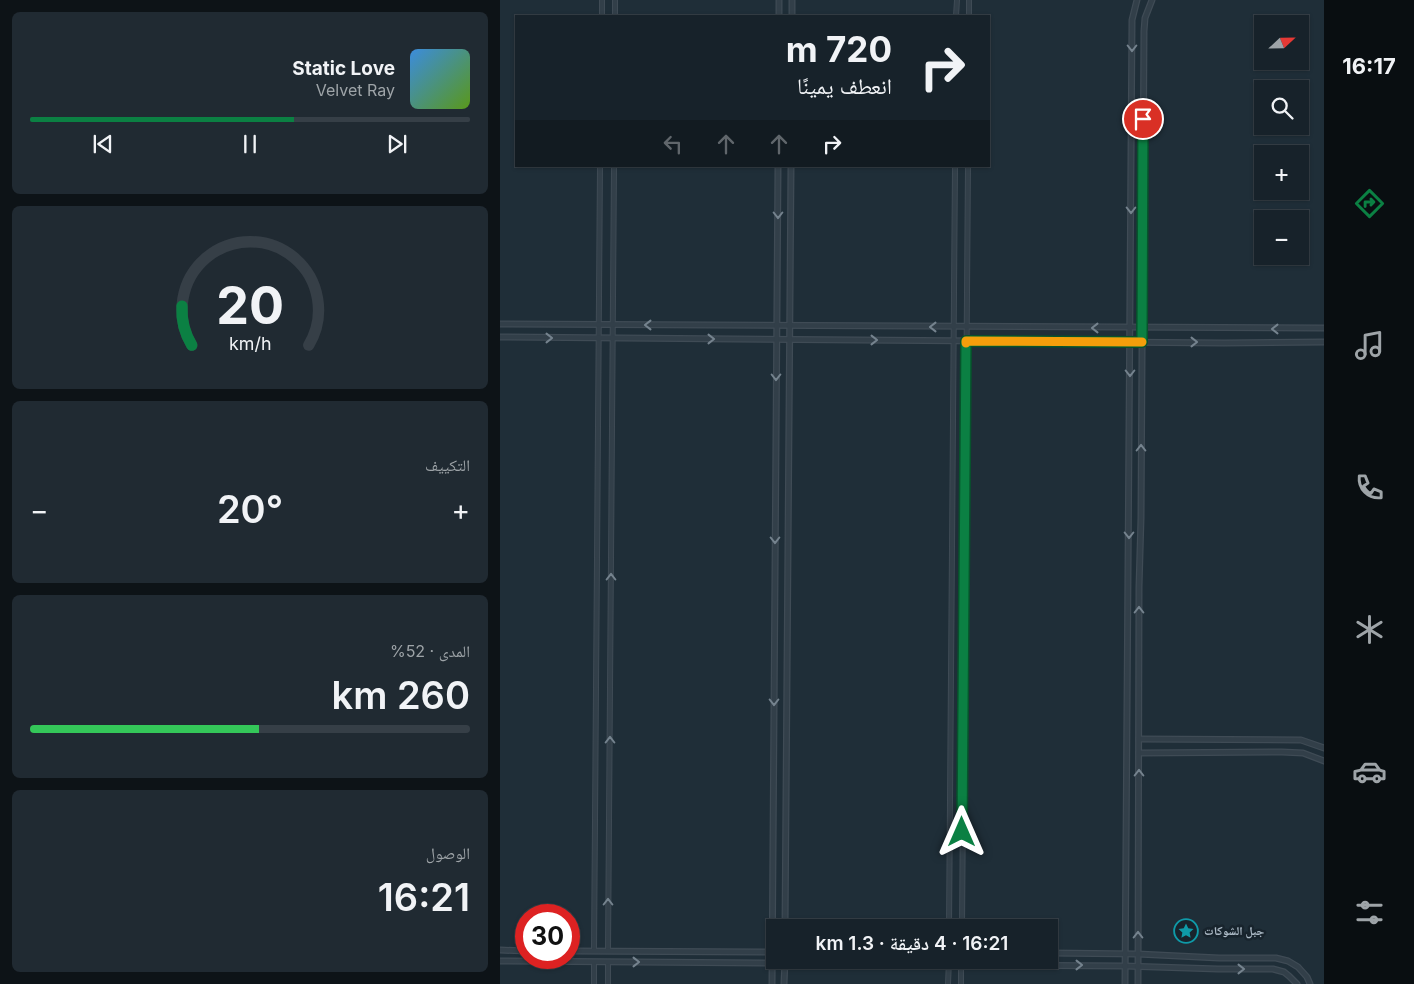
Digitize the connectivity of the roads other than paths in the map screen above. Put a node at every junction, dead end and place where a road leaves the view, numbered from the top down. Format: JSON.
{"nodes":[{"id":1,"x":602,"y":0,"type":"edge"},
{"id":2,"x":616,"y":0,"type":"edge"},
{"id":3,"x":779,"y":0,"type":"edge"},
{"id":4,"x":792,"y":0,"type":"edge"},
{"id":5,"x":957,"y":0,"type":"edge"},
{"id":6,"x":969,"y":0,"type":"edge"},
{"id":7,"x":1137,"y":0,"type":"edge"},
{"id":8,"x":1152,"y":0,"type":"edge"},
{"id":9,"x":602,"y":15,"type":"edge"},
{"id":10,"x":615,"y":15,"type":"edge"},
{"id":11,"x":779,"y":15,"type":"edge"},
{"id":12,"x":792,"y":15,"type":"edge"},
{"id":13,"x":956,"y":15,"type":"edge"},
{"id":14,"x":969,"y":15,"type":"edge"},
{"id":15,"x":600,"y":167,"type":"edge"},
{"id":16,"x":614,"y":167,"type":"edge"},
{"id":17,"x":778,"y":167,"type":"edge"},
{"id":18,"x":791,"y":167,"type":"edge"},
{"id":19,"x":955,"y":167,"type":"edge"},
{"id":20,"x":968,"y":167,"type":"edge"},
{"id":21,"x":500,"y":324,"type":"edge"},
{"id":22,"x":599,"y":325,"type":"junction"},
{"id":23,"x":613,"y":325,"type":"junction"},
{"id":24,"x":777,"y":326,"type":"junction"},
{"id":25,"x":790,"y":326,"type":"junction"},
{"id":26,"x":954,"y":327,"type":"junction"},
{"id":27,"x":966,"y":327,"type":"junction"},
{"id":28,"x":1130,"y":328,"type":"junction"},
{"id":29,"x":1142,"y":328,"type":"junction"},
{"id":30,"x":1324,"y":328,"type":"edge"},
{"id":31,"x":500,"y":338,"type":"edge"},
{"id":32,"x":599,"y":338,"type":"junction"},
{"id":33,"x":613,"y":338,"type":"junction"},
{"id":34,"x":777,"y":340,"type":"junction"},
{"id":35,"x":789,"y":340,"type":"junction"},
{"id":36,"x":954,"y":341,"type":"junction"},
{"id":37,"x":966,"y":341,"type":"junction"},
{"id":38,"x":1130,"y":342,"type":"junction"},
{"id":39,"x":1142,"y":342,"type":"junction"},
{"id":40,"x":1324,"y":342,"type":"edge"},
{"id":41,"x":1128,"y":587,"type":"junction"},
{"id":42,"x":1139,"y":587,"type":"junction"},
{"id":43,"x":1139,"y":738,"type":"junction"},
{"id":44,"x":1324,"y":748,"type":"edge"},
{"id":45,"x":1139,"y":753,"type":"junction"},
{"id":46,"x":1324,"y":761,"type":"edge"},
{"id":47,"x":773,"y":919,"type":"edge"},
{"id":48,"x":785,"y":919,"type":"edge"},
{"id":49,"x":949,"y":919,"type":"edge"},
{"id":50,"x":962,"y":919,"type":"edge"},
{"id":51,"x":500,"y":950,"type":"edge"},
{"id":52,"x":515,"y":951,"type":"edge"},
{"id":53,"x":580,"y":951,"type":"edge"},
{"id":54,"x":594,"y":951,"type":"junction"},
{"id":55,"x":608,"y":951,"type":"junction"},
{"id":56,"x":766,"y":952,"type":"edge"},
{"id":57,"x":1058,"y":954,"type":"edge"},
{"id":58,"x":1126,"y":954,"type":"junction"},
{"id":59,"x":1138,"y":954,"type":"junction"},
{"id":60,"x":500,"y":961,"type":"edge"},
{"id":61,"x":594,"y":962,"type":"junction"},
{"id":62,"x":608,"y":962,"type":"junction"},
{"id":63,"x":766,"y":963,"type":"edge"},
{"id":64,"x":1058,"y":964,"type":"edge"},
{"id":65,"x":1125,"y":966,"type":"junction"},
{"id":66,"x":1138,"y":966,"type":"junction"},
{"id":67,"x":772,"y":969,"type":"edge"},
{"id":68,"x":785,"y":969,"type":"edge"},
{"id":69,"x":948,"y":969,"type":"edge"},
{"id":70,"x":961,"y":969,"type":"edge"},
{"id":71,"x":594,"y":984,"type":"edge"},
{"id":72,"x":608,"y":984,"type":"edge"},
{"id":73,"x":772,"y":984,"type":"edge"},
{"id":74,"x":784,"y":984,"type":"edge"},
{"id":75,"x":948,"y":984,"type":"edge"},
{"id":76,"x":961,"y":984,"type":"edge"},
{"id":77,"x":1125,"y":984,"type":"edge"},
{"id":78,"x":1138,"y":984,"type":"edge"},
{"id":79,"x":1297,"y":984,"type":"edge"},
{"id":80,"x":1310,"y":984,"type":"edge"}],
"edges":[{"from":1,"to":9,"type":"street"},
{"from":2,"to":10,"type":"street"},
{"from":3,"to":11,"type":"street"},
{"from":4,"to":12,"type":"street"},
{"from":5,"to":13,"type":"street"},
{"from":6,"to":14,"type":"street"},
{"from":7,"to":28,"type":"street","one_way":true},
{"from":8,"to":29,"type":"street"},
{"from":15,"to":22,"type":"street"},
{"from":16,"to":23,"type":"street"},
{"from":17,"to":24,"type":"street","one_way":true},
{"from":18,"to":25,"type":"street"},
{"from":19,"to":26,"type":"street"},
{"from":20,"to":27,"type":"street"},
{"from":21,"to":22,"type":"street"},
{"from":22,"to":23,"type":"street"},
{"from":22,"to":32,"type":"street"},
{"from":24,"to":23,"type":"street","one_way":true},
{"from":23,"to":33,"type":"street"},
{"from":24,"to":25,"type":"street"},
{"from":24,"to":34,"type":"street"},
{"from":26,"to":25,"type":"street","one_way":true},
{"from":25,"to":35,"type":"street"},
{"from":26,"to":27,"type":"street"},
{"from":26,"to":36,"type":"street"},
{"from":28,"to":27,"type":"street","one_way":true},
{"from":27,"to":37,"type":"street"},
{"from":28,"to":29,"type":"street"},
{"from":28,"to":38,"type":"street"},
{"from":30,"to":29,"type":"street","one_way":true},
{"from":29,"to":39,"type":"street"},
{"from":31,"to":32,"type":"street","one_way":true},
{"from":32,"to":33,"type":"street"},
{"from":32,"to":54,"type":"street"},
{"from":33,"to":34,"type":"street","one_way":true},
{"from":55,"to":33,"type":"street","one_way":true},
{"from":34,"to":35,"type":"street"},
{"from":34,"to":47,"type":"street","one_way":true},
{"from":35,"to":36,"type":"street","one_way":true},
{"from":35,"to":48,"type":"street"},
{"from":36,"to":37,"type":"street"},
{"from":36,"to":49,"type":"street"},
{"from":37,"to":38,"type":"street"},
{"from":37,"to":50,"type":"street"},
{"from":38,"to":39,"type":"street"},
{"from":38,"to":41,"type":"street","one_way":true},
{"from":39,"to":40,"type":"street","one_way":true},
{"from":42,"to":39,"type":"street","one_way":true},
{"from":41,"to":42,"type":"street"},
{"from":41,"to":58,"type":"street"},
{"from":43,"to":42,"type":"street","one_way":true},
{"from":43,"to":44,"type":"street"},
{"from":43,"to":45,"type":"street"},
{"from":45,"to":46,"type":"street"},
{"from":59,"to":45,"type":"street","one_way":true},
{"from":51,"to":52,"type":"street"},
{"from":53,"to":54,"type":"street"},
{"from":54,"to":55,"type":"street"},
{"from":55,"to":56,"type":"street"},
{"from":57,"to":58,"type":"street"},
{"from":58,"to":59,"type":"street"},
{"from":58,"to":65,"type":"street"},
{"from":59,"to":66,"type":"street"},
{"from":59,"to":80,"type":"street"},
{"from":60,"to":61,"type":"street"},
{"from":61,"to":62,"type":"street"},
{"from":61,"to":71,"type":"street"},
{"from":62,"to":63,"type":"street","one_way":true},
{"from":62,"to":72,"type":"street"},
{"from":64,"to":65,"type":"street","one_way":true},
{"from":65,"to":66,"type":"street"},
{"from":65,"to":77,"type":"street"},
{"from":66,"to":78,"type":"street"},
{"from":66,"to":79,"type":"street","one_way":true},
{"from":67,"to":73,"type":"street"},
{"from":68,"to":74,"type":"street"},
{"from":69,"to":75,"type":"street"},
{"from":70,"to":76,"type":"street"}]}
